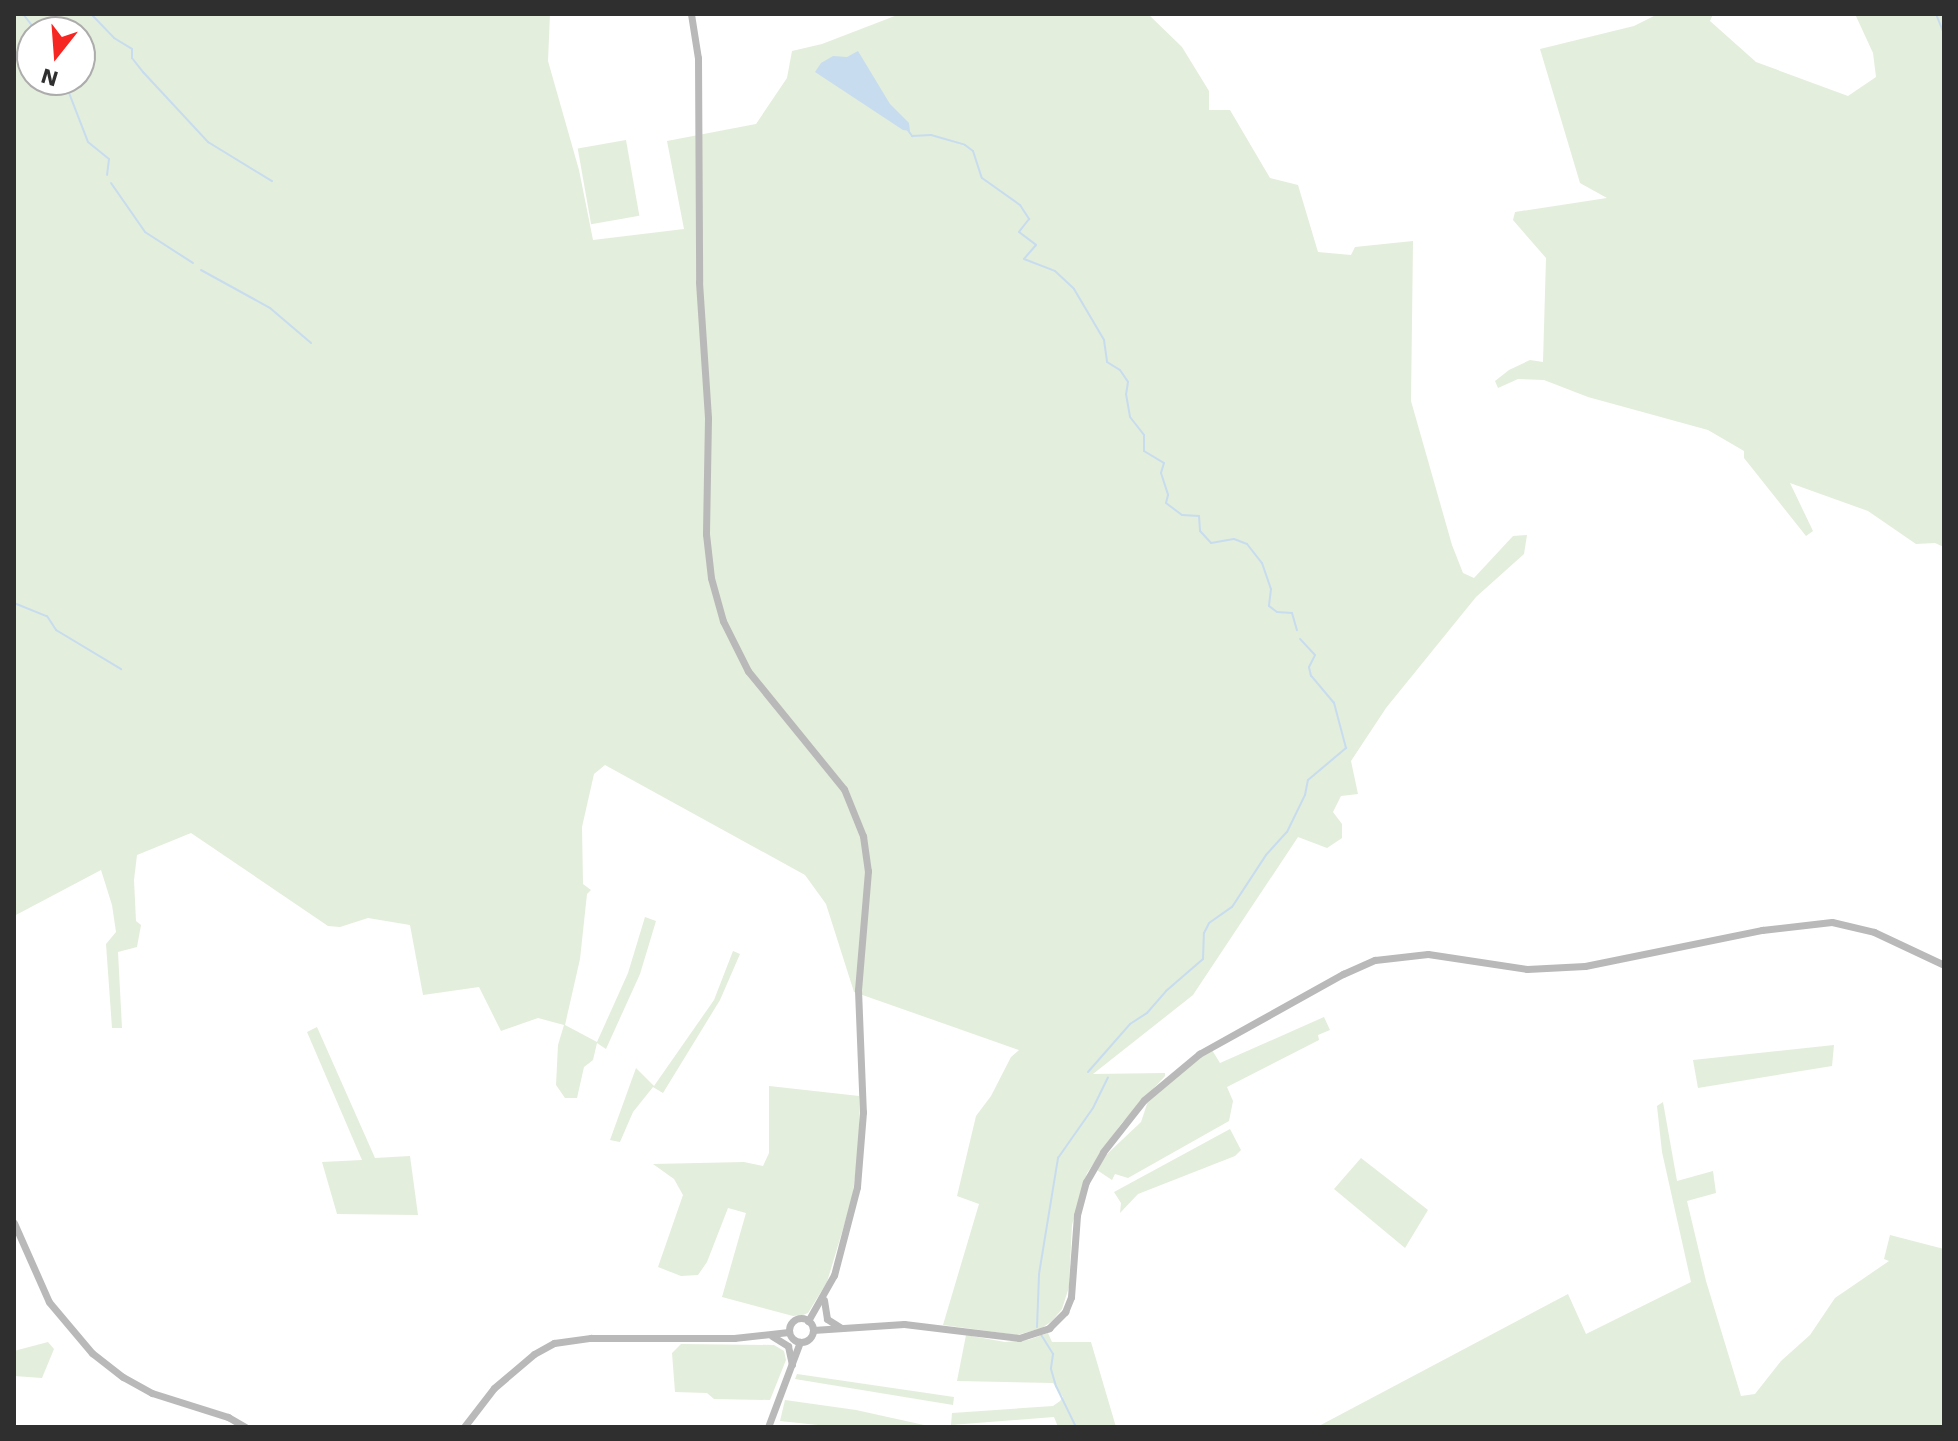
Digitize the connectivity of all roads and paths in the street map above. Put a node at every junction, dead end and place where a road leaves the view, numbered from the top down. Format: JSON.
{"nodes":[{"id":1,"x":691,"y":14,"type":"edge"},
{"id":2,"x":1944,"y":965,"type":"edge"},
{"id":3,"x":14,"y":1223,"type":"edge"},
{"id":4,"x":824,"y":1298,"type":"junction"},
{"id":5,"x":808,"y":1321,"type":"junction"},
{"id":6,"x":844,"y":1329,"type":"junction"},
{"id":7,"x":813,"y":1330,"type":"junction"},
{"id":8,"x":789,"y":1332,"type":"junction"},
{"id":9,"x":767,"y":1335,"type":"junction"},
{"id":10,"x":800,"y":1342,"type":"junction"},
{"id":11,"x":792,"y":1363,"type":"junction"},
{"id":12,"x":245,"y":1427,"type":"edge"},
{"id":13,"x":464,"y":1427,"type":"edge"},
{"id":14,"x":768,"y":1427,"type":"edge"}],
"edges":[{"from":1,"to":4,"type":"main road"},
{"from":2,"to":6,"type":"main road"},
{"from":3,"to":12,"type":"main road"},
{"from":4,"to":5,"type":"main road"},
{"from":4,"to":6,"type":"main road"},
{"from":5,"to":7,"type":"main road"},
{"from":5,"to":8,"type":"main road"},
{"from":6,"to":7,"type":"main road"},
{"from":7,"to":10,"type":"main road"},
{"from":8,"to":9,"type":"main road"},
{"from":8,"to":10,"type":"main road"},
{"from":9,"to":11,"type":"main road"},
{"from":9,"to":13,"type":"main road"},
{"from":10,"to":11,"type":"main road"},
{"from":11,"to":14,"type":"main road"}]}
